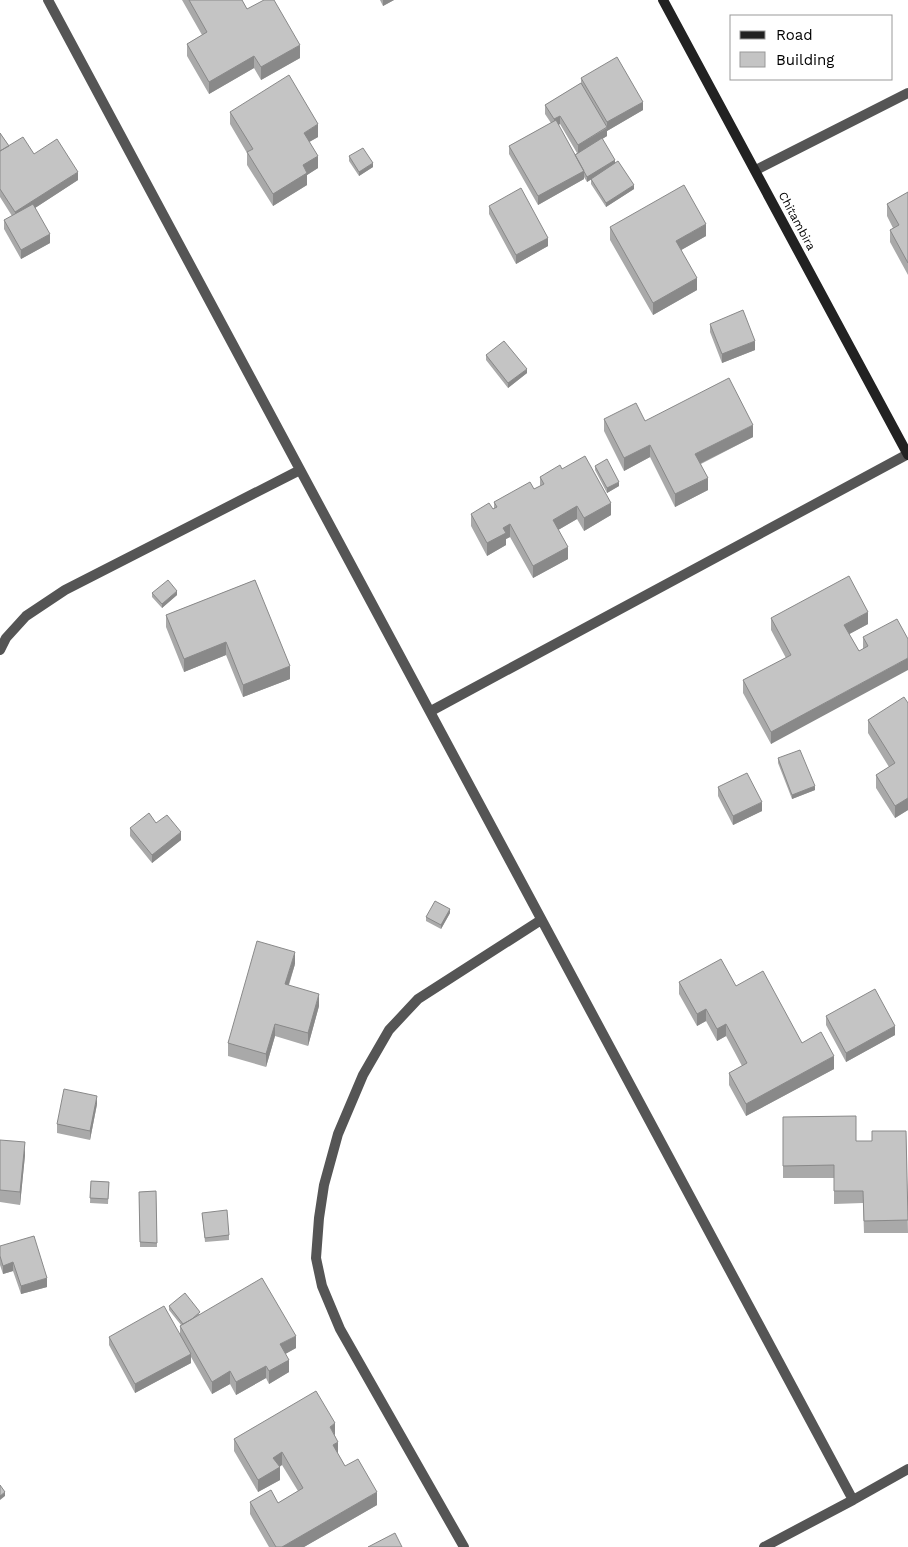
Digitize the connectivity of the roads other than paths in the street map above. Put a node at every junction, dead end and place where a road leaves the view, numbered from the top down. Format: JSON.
{"nodes":[{"id":1,"x":48,"y":0,"type":"edge"},
{"id":2,"x":663,"y":0,"type":"edge"},
{"id":3,"x":908,"y":93,"type":"edge"},
{"id":4,"x":756,"y":170,"type":"junction"},
{"id":5,"x":908,"y":454,"type":"edge"},
{"id":6,"x":300,"y":470,"type":"junction"},
{"id":7,"x":0,"y":650,"type":"edge"},
{"id":8,"x":431,"y":711,"type":"junction"},
{"id":9,"x":541,"y":920,"type":"junction"},
{"id":10,"x":908,"y":1469,"type":"edge"},
{"id":11,"x":853,"y":1500,"type":"junction"},
{"id":12,"x":464,"y":1547,"type":"edge"},
{"id":13,"x":764,"y":1547,"type":"edge"}],
"edges":[{"from":1,"to":6,"type":"street"},
{"from":2,"to":4,"type":"street","name":"Chitambira"},
{"from":3,"to":4,"type":"street"},
{"from":4,"to":5,"type":"street","name":"Chitambira"},
{"from":5,"to":8,"type":"street"},
{"from":6,"to":7,"type":"street"},
{"from":6,"to":8,"type":"street"},
{"from":8,"to":9,"type":"street"},
{"from":9,"to":11,"type":"street"},
{"from":9,"to":12,"type":"street"},
{"from":10,"to":11,"type":"street"},
{"from":11,"to":13,"type":"street"}]}
